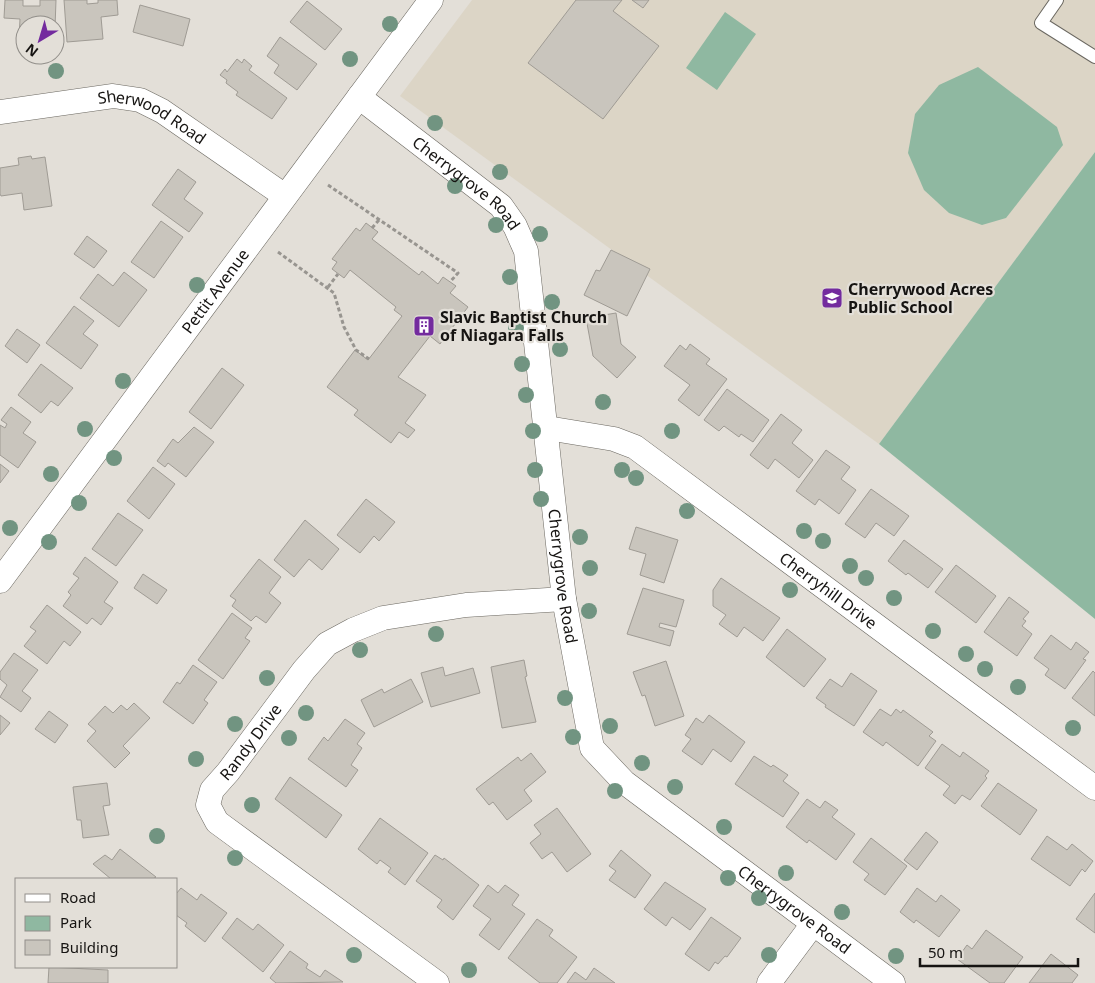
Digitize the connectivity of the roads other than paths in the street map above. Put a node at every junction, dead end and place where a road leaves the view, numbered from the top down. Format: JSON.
{"nodes":[{"id":1,"x":431,"y":0,"type":"edge"},
{"id":2,"x":1058,"y":0,"type":"edge"},
{"id":3,"x":1095,"y":57,"type":"edge"},
{"id":4,"x":359,"y":97,"type":"junction"},
{"id":5,"x":0,"y":112,"type":"edge"},
{"id":6,"x":285,"y":196,"type":"junction"},
{"id":7,"x":547,"y":428,"type":"junction"},
{"id":8,"x":0,"y":581,"type":"edge"},
{"id":9,"x":564,"y":599,"type":"junction"},
{"id":10,"x":1095,"y":788,"type":"edge"},
{"id":11,"x":813,"y":924,"type":"junction"},
{"id":12,"x":437,"y":983,"type":"edge"},
{"id":13,"x":769,"y":983,"type":"edge"},
{"id":14,"x":893,"y":983,"type":"edge"}],
"edges":[{"from":1,"to":4,"type":"street","name":"Pettit Avenue"},
{"from":2,"to":3,"type":"lane"},
{"from":4,"to":6,"type":"street","name":"Pettit Avenue"},
{"from":4,"to":7,"type":"street","name":"Cherrygrove Road"},
{"from":5,"to":6,"type":"street","name":"Sherwood Road"},
{"from":6,"to":8,"type":"street","name":"Pettit Avenue"},
{"from":7,"to":9,"type":"street","name":"Cherrygrove Road"},
{"from":7,"to":10,"type":"street","name":"Cherryhill Drive"},
{"from":9,"to":11,"type":"street","name":"Cherrygrove Road"},
{"from":9,"to":12,"type":"street","name":"Randy Drive"},
{"from":11,"to":13,"type":"street"},
{"from":11,"to":14,"type":"street","name":"Cherrygrove Road"}]}
